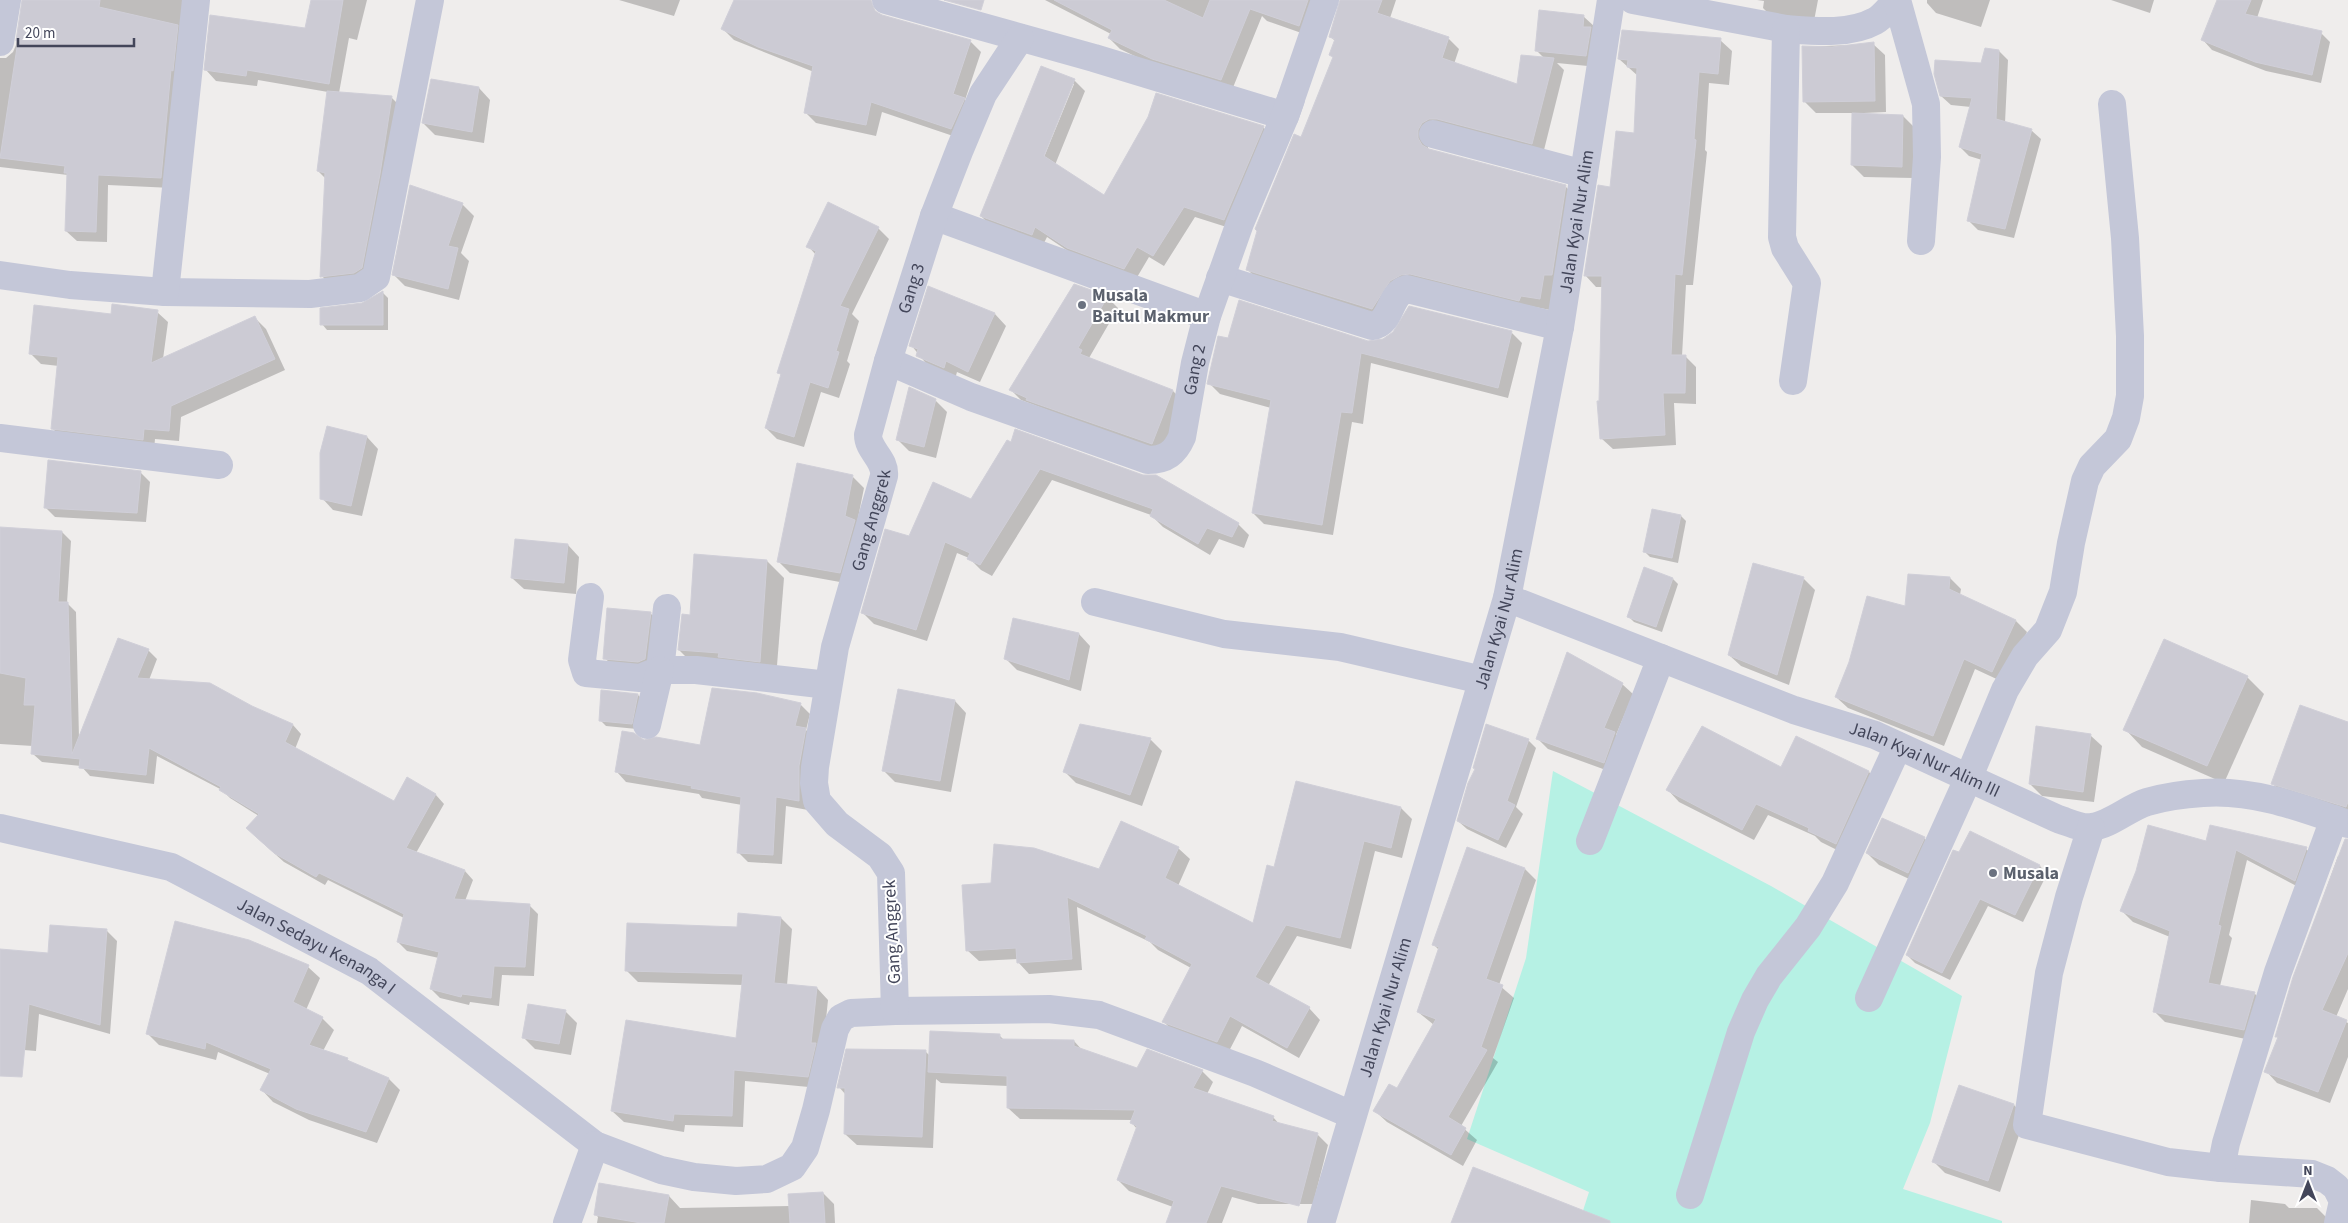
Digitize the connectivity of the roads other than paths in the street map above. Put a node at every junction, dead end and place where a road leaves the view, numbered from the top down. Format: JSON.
{"nodes":[{"id":1,"x":8,"y":0,"type":"edge"},
{"id":2,"x":196,"y":0,"type":"edge"},
{"id":3,"x":430,"y":0,"type":"edge"},
{"id":4,"x":886,"y":0,"type":"edge"},
{"id":5,"x":1325,"y":0,"type":"edge"},
{"id":6,"x":1611,"y":0,"type":"edge"},
{"id":7,"x":1633,"y":0,"type":"edge"},
{"id":8,"x":1897,"y":0,"type":"edge"},
{"id":9,"x":1786,"y":29,"type":"junction"},
{"id":10,"x":1020,"y":38,"type":"junction"},
{"id":11,"x":0,"y":42,"type":"edge"},
{"id":12,"x":2112,"y":104,"type":"dead end"},
{"id":13,"x":1285,"y":116,"type":"junction"},
{"id":14,"x":1433,"y":134,"type":"dead end"},
{"id":15,"x":1584,"y":174,"type":"junction"},
{"id":16,"x":934,"y":216,"type":"junction"},
{"id":17,"x":1921,"y":241,"type":"dead end"},
{"id":18,"x":0,"y":275,"type":"edge"},
{"id":19,"x":1220,"y":278,"type":"junction"},
{"id":20,"x":165,"y":292,"type":"junction"},
{"id":21,"x":1207,"y":316,"type":"junction"},
{"id":22,"x":1560,"y":327,"type":"junction"},
{"id":23,"x":888,"y":361,"type":"junction"},
{"id":24,"x":1793,"y":381,"type":"dead end"},
{"id":25,"x":0,"y":438,"type":"edge"},
{"id":26,"x":219,"y":465,"type":"dead end"},
{"id":27,"x":590,"y":597,"type":"dead end"},
{"id":28,"x":1507,"y":598,"type":"junction"},
{"id":29,"x":1095,"y":602,"type":"dead end"},
{"id":30,"x":667,"y":608,"type":"dead end"},
{"id":31,"x":1660,"y":658,"type":"junction"},
{"id":32,"x":660,"y":670,"type":"junction"},
{"id":33,"x":1482,"y":680,"type":"junction"},
{"id":34,"x":828,"y":685,"type":"junction"},
{"id":35,"x":648,"y":725,"type":"dead end"},
{"id":36,"x":1898,"y":746,"type":"junction"},
{"id":37,"x":1968,"y":779,"type":"junction"},
{"id":38,"x":2341,"y":822,"type":"edge"},
{"id":39,"x":0,"y":828,"type":"edge"},
{"id":40,"x":2091,"y":828,"type":"junction"},
{"id":41,"x":1590,"y":841,"type":"dead end"},
{"id":42,"x":1869,"y":998,"type":"dead end"},
{"id":43,"x":895,"y":1010,"type":"junction"},
{"id":44,"x":1352,"y":1115,"type":"junction"},
{"id":45,"x":595,"y":1144,"type":"junction"},
{"id":46,"x":2221,"y":1168,"type":"junction"},
{"id":47,"x":1690,"y":1195,"type":"dead end"},
{"id":48,"x":1327,"y":1221,"type":"edge"},
{"id":49,"x":567,"y":1223,"type":"edge"},
{"id":50,"x":2338,"y":1223,"type":"edge"}],
"edges":[{"from":1,"to":11,"type":"street"},
{"from":2,"to":20,"type":"street"},
{"from":3,"to":20,"type":"street"},
{"from":4,"to":10,"type":"street"},
{"from":5,"to":13,"type":"street","name":"Gang 2"},
{"from":6,"to":15,"type":"street","name":"Jalan Kyai Nur Alim"},
{"from":7,"to":9,"type":"street"},
{"from":8,"to":9,"type":"street"},
{"from":8,"to":17,"type":"street"},
{"from":9,"to":24,"type":"street"},
{"from":10,"to":13,"type":"street"},
{"from":10,"to":16,"type":"street","name":"Gang 3"},
{"from":12,"to":37,"type":"street"},
{"from":13,"to":19,"type":"street","name":"Gang 2"},
{"from":14,"to":15,"type":"street"},
{"from":15,"to":22,"type":"street","name":"Jalan Kyai Nur Alim"},
{"from":16,"to":21,"type":"street"},
{"from":16,"to":23,"type":"street","name":"Gang 3"},
{"from":18,"to":20,"type":"street"},
{"from":19,"to":21,"type":"street","name":"Gang 2"},
{"from":19,"to":22,"type":"street"},
{"from":21,"to":23,"type":"street","name":"Gang 2"},
{"from":22,"to":28,"type":"street","name":"Jalan Kyai Nur Alim"},
{"from":23,"to":34,"type":"street","name":"Gang Anggrek"},
{"from":25,"to":26,"type":"street"},
{"from":27,"to":32,"type":"street"},
{"from":28,"to":31,"type":"street","name":"Jalan Kyai Nur Alim III"},
{"from":28,"to":33,"type":"street","name":"Jalan Kyai Nur Alim"},
{"from":29,"to":33,"type":"street"},
{"from":30,"to":32,"type":"street"},
{"from":31,"to":36,"type":"street","name":"Jalan Kyai Nur Alim III"},
{"from":31,"to":41,"type":"street"},
{"from":32,"to":34,"type":"street"},
{"from":32,"to":35,"type":"street"},
{"from":33,"to":44,"type":"street","name":"Jalan Kyai Nur Alim"},
{"from":34,"to":43,"type":"street","name":"Gang Anggrek"},
{"from":36,"to":37,"type":"street","name":"Jalan Kyai Nur Alim III"},
{"from":36,"to":47,"type":"street"},
{"from":37,"to":40,"type":"street","name":"Jalan Kyai Nur Alim III"},
{"from":37,"to":42,"type":"street"},
{"from":38,"to":40,"type":"street"},
{"from":38,"to":46,"type":"street"},
{"from":39,"to":45,"type":"street","name":"Jalan Sedayu Kenanga I"},
{"from":40,"to":46,"type":"street"},
{"from":43,"to":44,"type":"street"},
{"from":43,"to":45,"type":"street"},
{"from":44,"to":48,"type":"street","name":"Jalan Kyai Nur Alim"},
{"from":45,"to":49,"type":"street"},
{"from":46,"to":50,"type":"street"}]}
